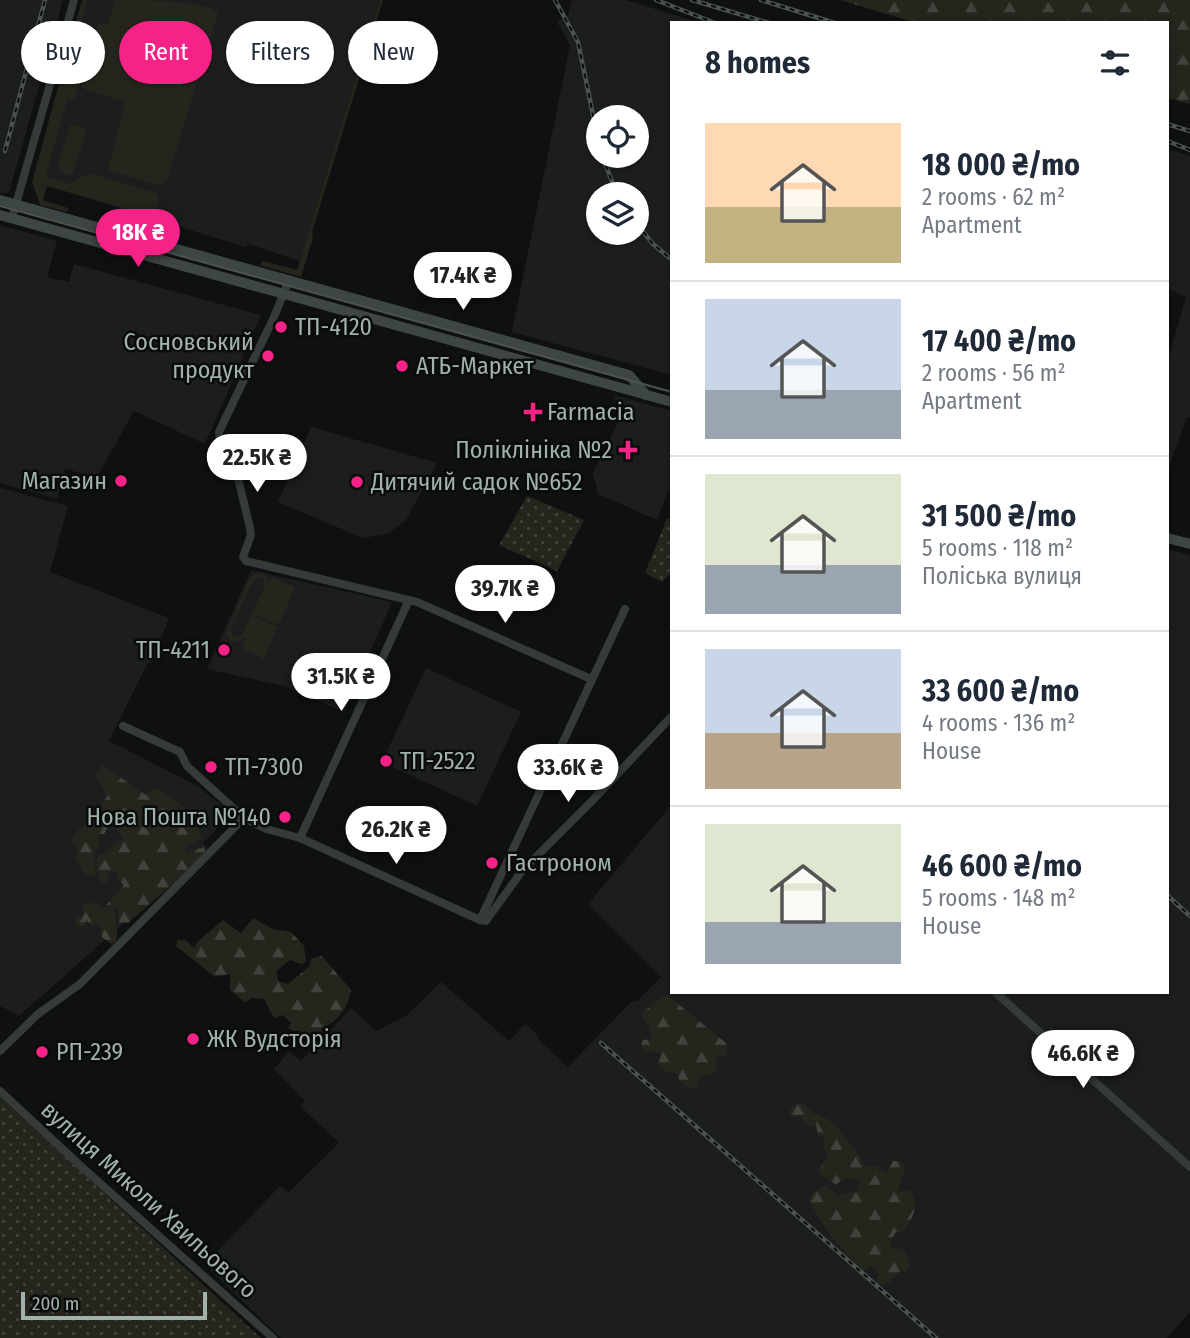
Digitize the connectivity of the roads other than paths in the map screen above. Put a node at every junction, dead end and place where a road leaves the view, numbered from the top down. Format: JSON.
{"nodes":[{"id":1,"x":74,"y":0,"type":"edge"},
{"id":2,"x":0,"y":200,"type":"edge"},
{"id":3,"x":16,"y":204,"type":"junction"},
{"id":4,"x":0,"y":215,"type":"edge"},
{"id":5,"x":12,"y":218,"type":"junction"},
{"id":6,"x":289,"y":280,"type":"junction"},
{"id":7,"x":283,"y":294,"type":"junction"},
{"id":8,"x":646,"y":395,"type":"junction"},
{"id":9,"x":670,"y":401,"type":"edge"},
{"id":10,"x":1169,"y":539,"type":"edge"},
{"id":11,"x":1190,"y":544,"type":"edge"},
{"id":12,"x":409,"y":600,"type":"junction"},
{"id":13,"x":625,"y":609,"type":"dead end"},
{"id":14,"x":590,"y":680,"type":"junction"},
{"id":15,"x":670,"y":718,"type":"edge"},
{"id":16,"x":123,"y":726,"type":"dead end"},
{"id":17,"x":244,"y":818,"type":"junction"},
{"id":18,"x":300,"y":838,"type":"junction"},
{"id":19,"x":480,"y":920,"type":"junction"},
{"id":20,"x":997,"y":994,"type":"edge"},
{"id":21,"x":0,"y":1051,"type":"edge"},
{"id":22,"x":0,"y":1091,"type":"edge"},
{"id":23,"x":1190,"y":1167,"type":"edge"},
{"id":24,"x":273,"y":1338,"type":"edge"}],
"edges":[{"from":1,"to":3,"type":"street"},
{"from":2,"to":3,"type":"main road"},
{"from":3,"to":5,"type":"street"},
{"from":3,"to":6,"type":"main road"},
{"from":4,"to":5,"type":"main road"},
{"from":5,"to":7,"type":"main road"},
{"from":6,"to":7,"type":"street"},
{"from":6,"to":8,"type":"main road"},
{"from":7,"to":8,"type":"main road"},
{"from":7,"to":12,"type":"street"},
{"from":8,"to":9,"type":"main road"},
{"from":10,"to":11,"type":"main road"},
{"from":12,"to":14,"type":"street"},
{"from":12,"to":18,"type":"street"},
{"from":13,"to":14,"type":"street"},
{"from":14,"to":19,"type":"street"},
{"from":15,"to":19,"type":"street"},
{"from":16,"to":17,"type":"street"},
{"from":17,"to":18,"type":"street"},
{"from":17,"to":21,"type":"street"},
{"from":18,"to":19,"type":"street"},
{"from":20,"to":23,"type":"street"},
{"from":22,"to":24,"type":"street","name":"вулиця Миколи Хвильового"}]}
